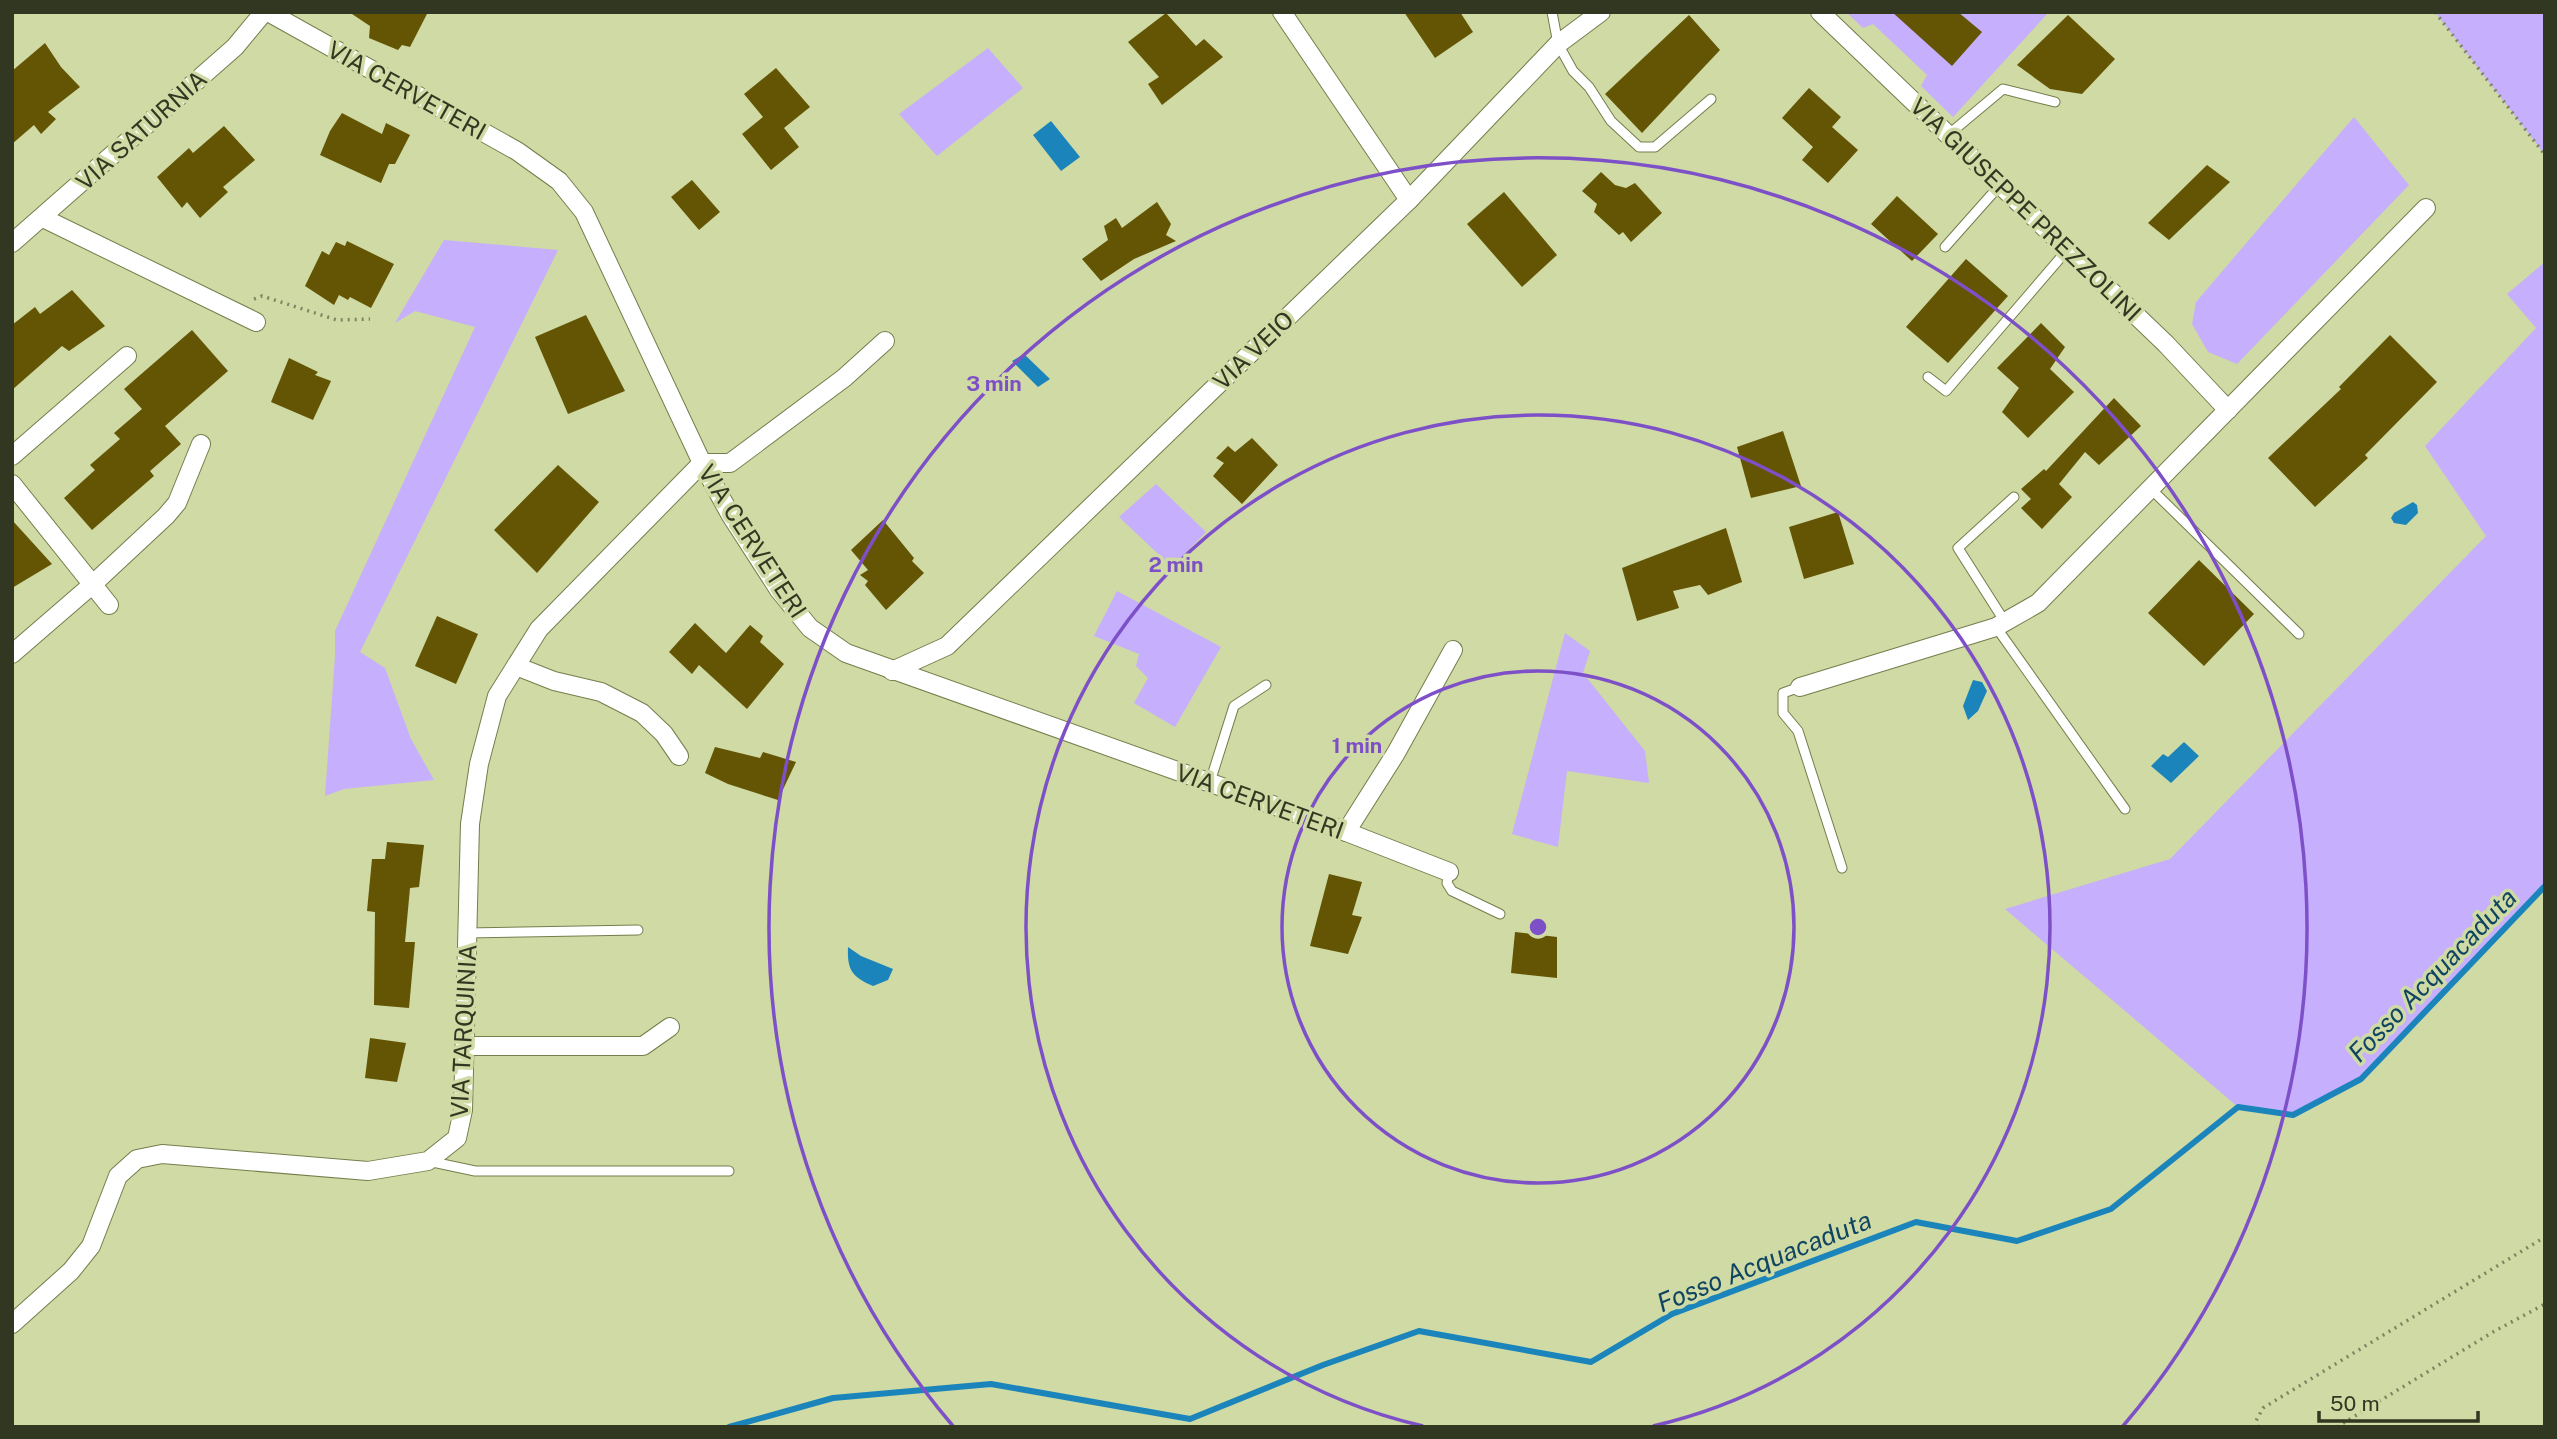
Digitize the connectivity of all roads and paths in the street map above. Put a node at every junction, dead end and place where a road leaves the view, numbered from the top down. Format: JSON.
{"nodes":[{"id":1,"x":266,"y":12,"type":"edge"},
{"id":2,"x":1282,"y":12,"type":"edge"},
{"id":3,"x":1552,"y":12,"type":"edge"},
{"id":4,"x":1601,"y":12,"type":"edge"},
{"id":5,"x":1820,"y":12,"type":"edge"},
{"id":6,"x":2435,"y":12,"type":"edge"},
{"id":7,"x":1558,"y":44,"type":"junction"},
{"id":8,"x":1711,"y":99,"type":"dead end"},
{"id":9,"x":2055,"y":102,"type":"dead end"},
{"id":10,"x":1948,"y":135,"type":"junction"},
{"id":11,"x":2545,"y":155,"type":"edge"},
{"id":12,"x":2000,"y":185,"type":"junction"},
{"id":13,"x":1409,"y":200,"type":"junction"},
{"id":14,"x":2426,"y":208,"type":"dead end"},
{"id":15,"x":43,"y":218,"type":"junction"},
{"id":16,"x":12,"y":243,"type":"edge"},
{"id":17,"x":1945,"y":247,"type":"dead end"},
{"id":18,"x":2068,"y":249,"type":"junction"},
{"id":19,"x":229,"y":308,"type":"junction"},
{"id":20,"x":370,"y":319,"type":"dead end"},
{"id":21,"x":256,"y":321,"type":"dead end"},
{"id":22,"x":885,"y":341,"type":"dead end"},
{"id":23,"x":127,"y":356,"type":"dead end"},
{"id":24,"x":1928,"y":377,"type":"dead end"},
{"id":25,"x":2228,"y":410,"type":"junction"},
{"id":26,"x":201,"y":444,"type":"dead end"},
{"id":27,"x":12,"y":456,"type":"edge"},
{"id":28,"x":702,"y":463,"type":"junction"},
{"id":29,"x":12,"y":484,"type":"edge"},
{"id":30,"x":2151,"y":489,"type":"junction"},
{"id":31,"x":2014,"y":496,"type":"dead end"},
{"id":32,"x":93,"y":584,"type":"junction"},
{"id":33,"x":109,"y":605,"type":"dead end"},
{"id":34,"x":2000,"y":625,"type":"junction"},
{"id":35,"x":2300,"y":634,"type":"dead end"},
{"id":36,"x":1453,"y":650,"type":"dead end"},
{"id":37,"x":12,"y":654,"type":"edge"},
{"id":38,"x":516,"y":666,"type":"junction"},
{"id":39,"x":892,"y":671,"type":"junction"},
{"id":40,"x":1266,"y":685,"type":"dead end"},
{"id":41,"x":1800,"y":687,"type":"joint"},
{"id":42,"x":679,"y":756,"type":"dead end"},
{"id":43,"x":1210,"y":782,"type":"junction"},
{"id":44,"x":2125,"y":808,"type":"dead end"},
{"id":45,"x":1346,"y":832,"type":"junction"},
{"id":46,"x":1842,"y":868,"type":"dead end"},
{"id":47,"x":1449,"y":872,"type":"joint"},
{"id":48,"x":1500,"y":914,"type":"dead end"},
{"id":49,"x":638,"y":930,"type":"dead end"},
{"id":50,"x":467,"y":933,"type":"junction"},
{"id":51,"x":670,"y":1027,"type":"dead end"},
{"id":52,"x":465,"y":1046,"type":"junction"},
{"id":53,"x":428,"y":1161,"type":"junction"},
{"id":54,"x":729,"y":1171,"type":"dead end"},
{"id":55,"x":2545,"y":1237,"type":"edge"},
{"id":56,"x":2545,"y":1304,"type":"edge"},
{"id":57,"x":12,"y":1324,"type":"edge"},
{"id":58,"x":2258,"y":1427,"type":"edge"},
{"id":59,"x":2337,"y":1427,"type":"edge"}],
"edges":[{"from":1,"to":15,"type":"street","name":"VIA SATURNIA"},
{"from":1,"to":28,"type":"street","name":"VIA CERVETERI"},
{"from":2,"to":13,"type":"street"},
{"from":3,"to":7,"type":"lane"},
{"from":4,"to":7,"type":"street","name":"VIA VEIO"},
{"from":5,"to":10,"type":"street","name":"VIA GIUSEPPE PREZZOLINI"},
{"from":6,"to":11,"type":"path"},
{"from":7,"to":8,"type":"lane"},
{"from":7,"to":13,"type":"street","name":"VIA VEIO"},
{"from":9,"to":10,"type":"lane"},
{"from":10,"to":12,"type":"street","name":"VIA GIUSEPPE PREZZOLINI"},
{"from":12,"to":17,"type":"lane"},
{"from":12,"to":18,"type":"street","name":"VIA GIUSEPPE PREZZOLINI"},
{"from":13,"to":39,"type":"street","name":"VIA VEIO"},
{"from":14,"to":25,"type":"street"},
{"from":15,"to":16,"type":"street","name":"VIA SATURNIA"},
{"from":15,"to":19,"type":"street"},
{"from":18,"to":24,"type":"lane"},
{"from":18,"to":25,"type":"street","name":"VIA GIUSEPPE PREZZOLINI"},
{"from":19,"to":20,"type":"path"},
{"from":19,"to":21,"type":"street"},
{"from":22,"to":28,"type":"street"},
{"from":23,"to":27,"type":"street"},
{"from":25,"to":30,"type":"street"},
{"from":26,"to":32,"type":"street"},
{"from":28,"to":38,"type":"street","name":"VIA TARQUINIA"},
{"from":28,"to":39,"type":"street","name":"VIA CERVETERI"},
{"from":29,"to":32,"type":"street"},
{"from":30,"to":34,"type":"street"},
{"from":30,"to":35,"type":"lane"},
{"from":31,"to":34,"type":"lane"},
{"from":32,"to":33,"type":"street"},
{"from":32,"to":37,"type":"street"},
{"from":34,"to":41,"type":"street"},
{"from":34,"to":44,"type":"lane"},
{"from":36,"to":45,"type":"street"},
{"from":38,"to":42,"type":"street"},
{"from":38,"to":50,"type":"street","name":"VIA TARQUINIA"},
{"from":39,"to":43,"type":"street","name":"VIA CERVETERI"},
{"from":40,"to":43,"type":"lane"},
{"from":41,"to":46,"type":"lane"},
{"from":43,"to":45,"type":"street","name":"VIA CERVETERI"},
{"from":45,"to":47,"type":"street","name":"VIA CERVETERI"},
{"from":47,"to":48,"type":"lane"},
{"from":49,"to":50,"type":"lane"},
{"from":50,"to":52,"type":"street","name":"VIA TARQUINIA"},
{"from":51,"to":52,"type":"street"},
{"from":52,"to":53,"type":"street","name":"VIA TARQUINIA"},
{"from":53,"to":54,"type":"lane"},
{"from":53,"to":57,"type":"street","name":"VIA TARQUINIA"},
{"from":55,"to":58,"type":"path"},
{"from":56,"to":59,"type":"path"}]}
